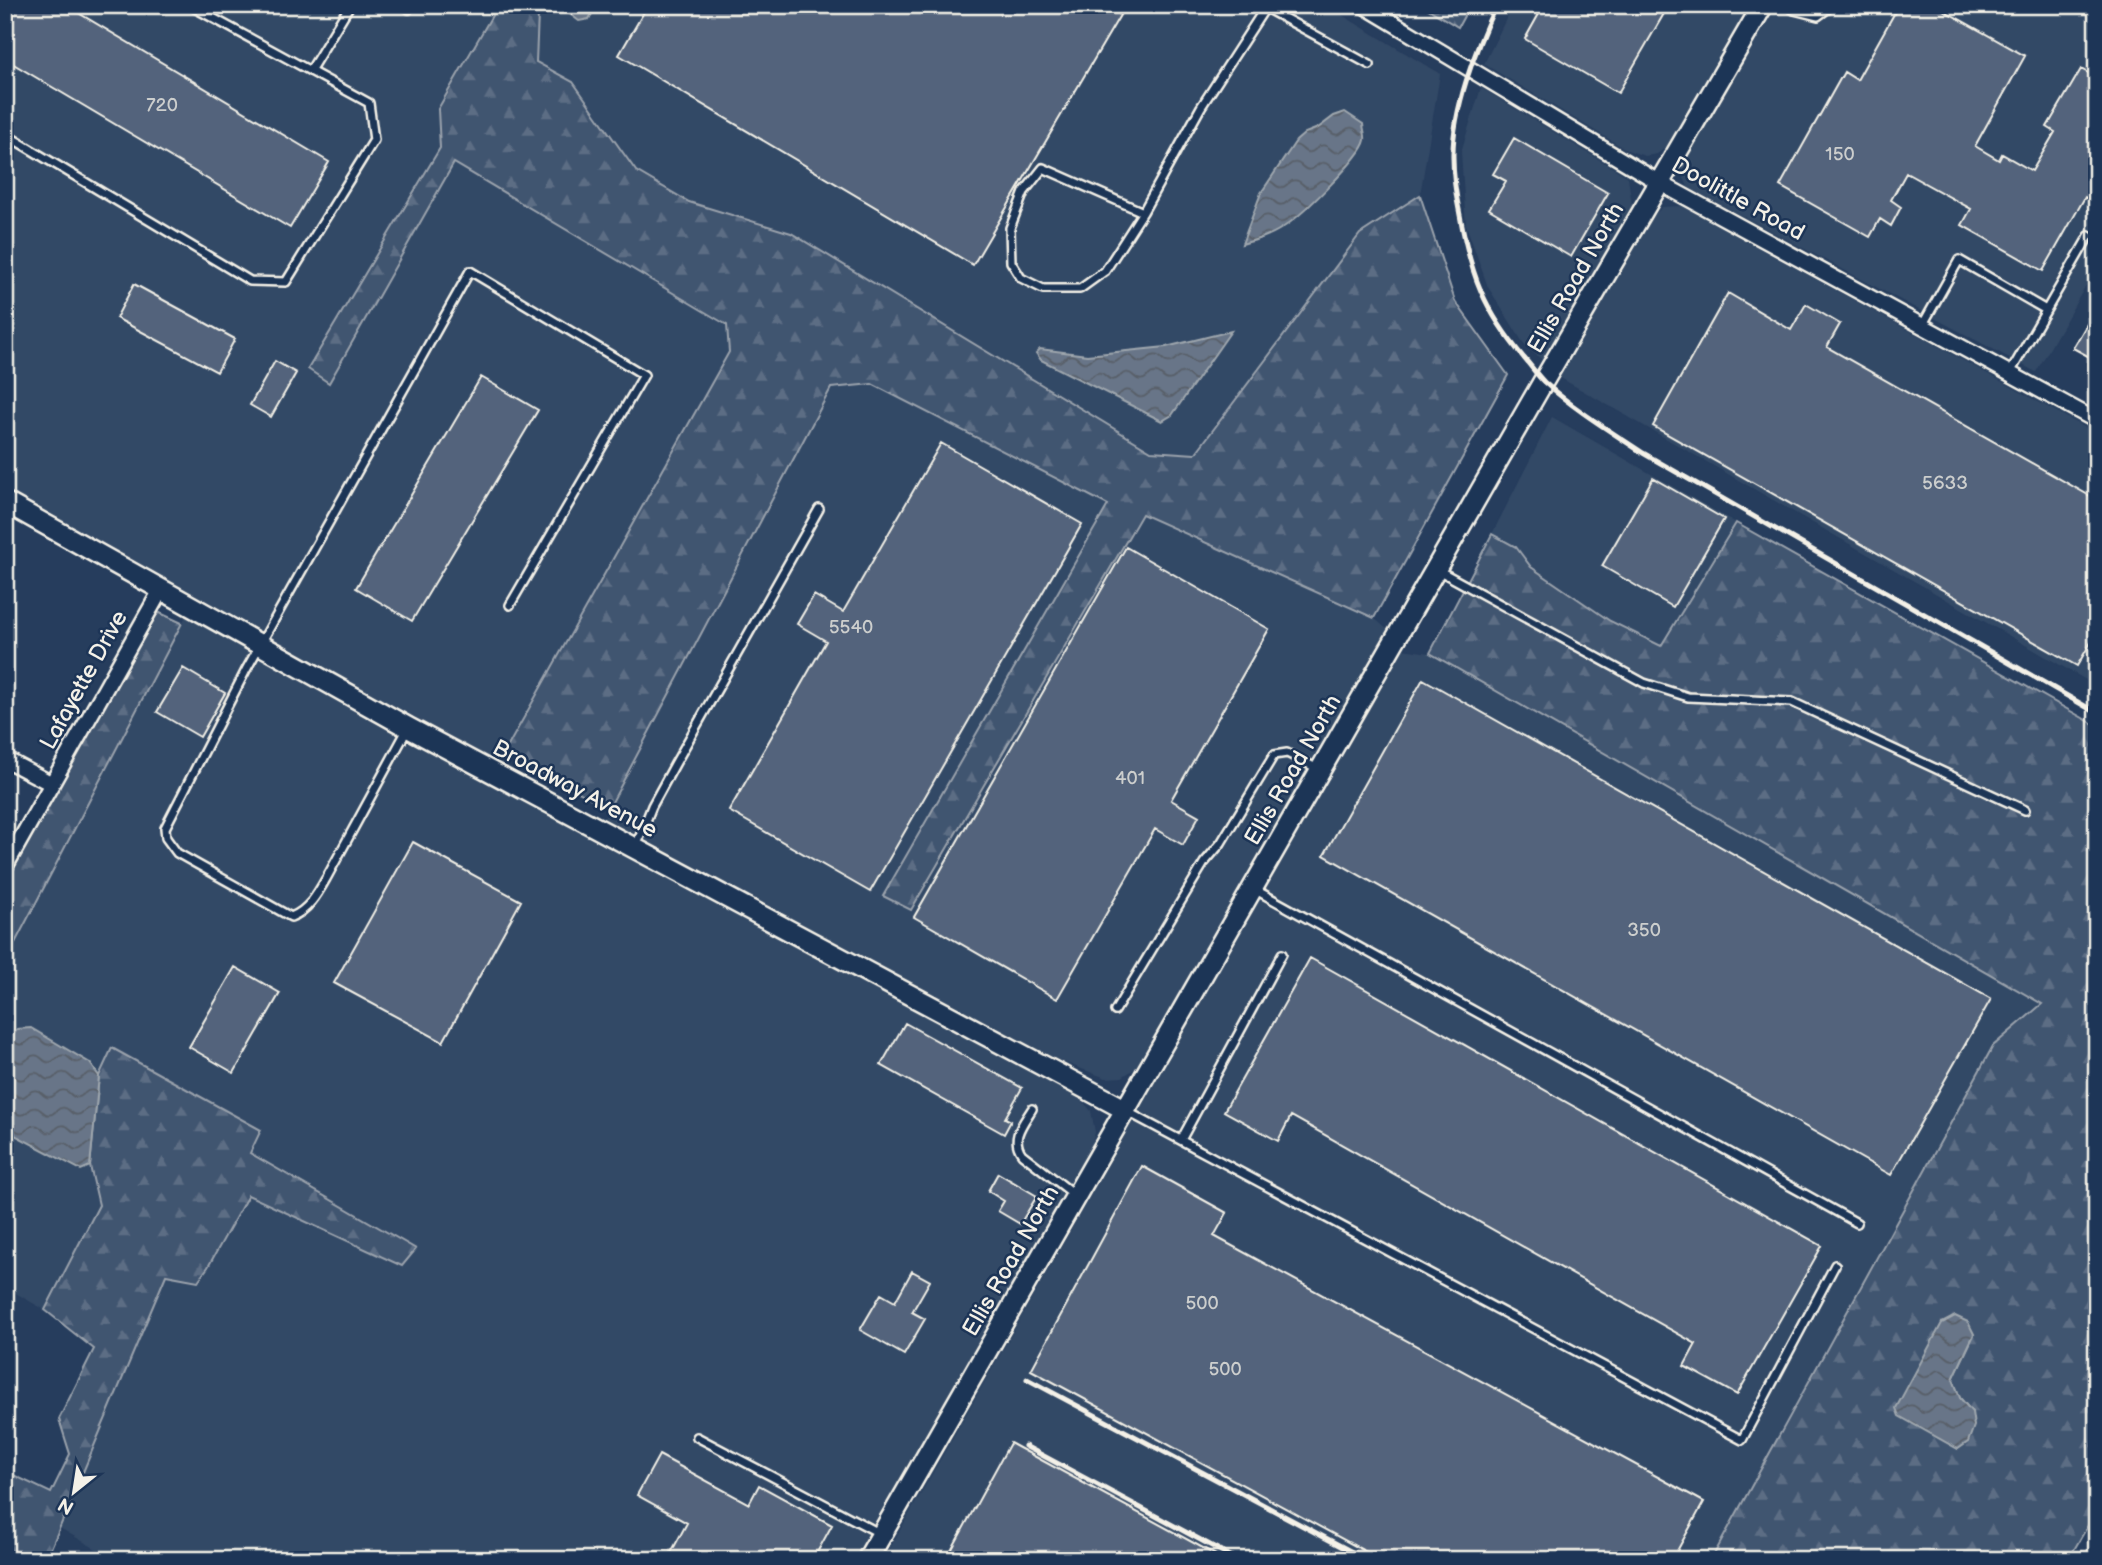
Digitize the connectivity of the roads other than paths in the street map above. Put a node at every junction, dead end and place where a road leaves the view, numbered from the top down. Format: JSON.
{"nodes":[{"id":1,"x":189,"y":5,"type":"edge"},
{"id":2,"x":350,"y":5,"type":"edge"},
{"id":3,"x":403,"y":5,"type":"edge"},
{"id":4,"x":411,"y":5,"type":"edge"},
{"id":5,"x":1363,"y":5,"type":"edge"},
{"id":6,"x":1763,"y":5,"type":"edge"},
{"id":7,"x":1786,"y":5,"type":"edge"},
{"id":8,"x":1833,"y":5,"type":"edge"},
{"id":9,"x":1264,"y":6,"type":"edge"},
{"id":10,"x":1370,"y":65,"type":"dead end"},
{"id":11,"x":310,"y":71,"type":"junction"},
{"id":12,"x":5,"y":134,"type":"edge"},
{"id":13,"x":1661,"y":183,"type":"junction"},
{"id":14,"x":1143,"y":212,"type":"junction"},
{"id":15,"x":2089,"y":236,"type":"dead end"},
{"id":16,"x":2046,"y":310,"type":"junction"},
{"id":17,"x":1922,"y":326,"type":"junction"},
{"id":18,"x":2010,"y":373,"type":"junction"},
{"id":19,"x":2097,"y":421,"type":"edge"},
{"id":20,"x":5,"y":502,"type":"edge"},
{"id":21,"x":819,"y":509,"type":"dead end"},
{"id":22,"x":1436,"y":569,"type":"junction"},
{"id":23,"x":162,"y":588,"type":"junction"},
{"id":24,"x":510,"y":605,"type":"dead end"},
{"id":25,"x":261,"y":645,"type":"junction"},
{"id":26,"x":409,"y":728,"type":"junction"},
{"id":27,"x":5,"y":759,"type":"edge"},
{"id":28,"x":1321,"y":770,"type":"junction"},
{"id":29,"x":52,"y":783,"type":"junction"},
{"id":30,"x":2025,"y":810,"type":"dead end"},
{"id":31,"x":634,"y":850,"type":"junction"},
{"id":32,"x":5,"y":866,"type":"edge"},
{"id":33,"x":1253,"y":888,"type":"junction"},
{"id":34,"x":1282,"y":954,"type":"dead end"},
{"id":35,"x":1115,"y":1011,"type":"dead end"},
{"id":36,"x":1032,"y":1109,"type":"dead end"},
{"id":37,"x":1126,"y":1110,"type":"junction"},
{"id":38,"x":1181,"y":1140,"type":"junction"},
{"id":39,"x":1076,"y":1197,"type":"junction"},
{"id":40,"x":1857,"y":1223,"type":"dead end"},
{"id":41,"x":1835,"y":1265,"type":"dead end"},
{"id":42,"x":697,"y":1437,"type":"dead end"},
{"id":43,"x":882,"y":1534,"type":"junction"},
{"id":44,"x":867,"y":1560,"type":"edge"}],
"edges":[{"from":1,"to":11,"type":"lane"},
{"from":2,"to":11,"type":"lane"},
{"from":3,"to":4,"type":"lane"},
{"from":5,"to":13,"type":"street","name":"Doolittle Road"},
{"from":6,"to":13,"type":"street","name":"Ellis Road North"},
{"from":7,"to":8,"type":"lane"},
{"from":9,"to":10,"type":"lane"},
{"from":9,"to":14,"type":"lane"},
{"from":11,"to":12,"type":"lane"},
{"from":13,"to":17,"type":"street","name":"Doolittle Road"},
{"from":13,"to":22,"type":"street","name":"Ellis Road North"},
{"from":14,"to":14,"type":"lane"},
{"from":15,"to":16,"type":"lane"},
{"from":16,"to":17,"type":"lane"},
{"from":16,"to":18,"type":"lane"},
{"from":17,"to":18,"type":"street","name":"Doolittle Road"},
{"from":18,"to":19,"type":"street","name":"Doolittle Road"},
{"from":20,"to":23,"type":"street","name":"Broadway Avenue"},
{"from":21,"to":31,"type":"lane"},
{"from":22,"to":28,"type":"street","name":"Ellis Road North"},
{"from":22,"to":30,"type":"lane"},
{"from":23,"to":25,"type":"street","name":"Broadway Avenue"},
{"from":23,"to":29,"type":"street","name":"Lafayette Drive"},
{"from":24,"to":25,"type":"lane"},
{"from":25,"to":26,"type":"street","name":"Broadway Avenue"},
{"from":25,"to":26,"type":"lane"},
{"from":26,"to":31,"type":"street","name":"Broadway Avenue"},
{"from":27,"to":29,"type":"street"},
{"from":28,"to":33,"type":"street","name":"Ellis Road North"},
{"from":28,"to":35,"type":"lane"},
{"from":29,"to":32,"type":"street","name":"Lafayette Drive"},
{"from":31,"to":37,"type":"street","name":"Broadway Avenue"},
{"from":33,"to":37,"type":"street","name":"Ellis Road North"},
{"from":33,"to":40,"type":"lane"},
{"from":34,"to":38,"type":"lane"},
{"from":36,"to":39,"type":"lane"},
{"from":37,"to":38,"type":"lane"},
{"from":37,"to":39,"type":"street","name":"Ellis Road North"},
{"from":38,"to":41,"type":"lane"},
{"from":39,"to":43,"type":"street","name":"Ellis Road North"},
{"from":42,"to":43,"type":"lane"},
{"from":43,"to":44,"type":"street","name":"Ellis Road North"}]}
